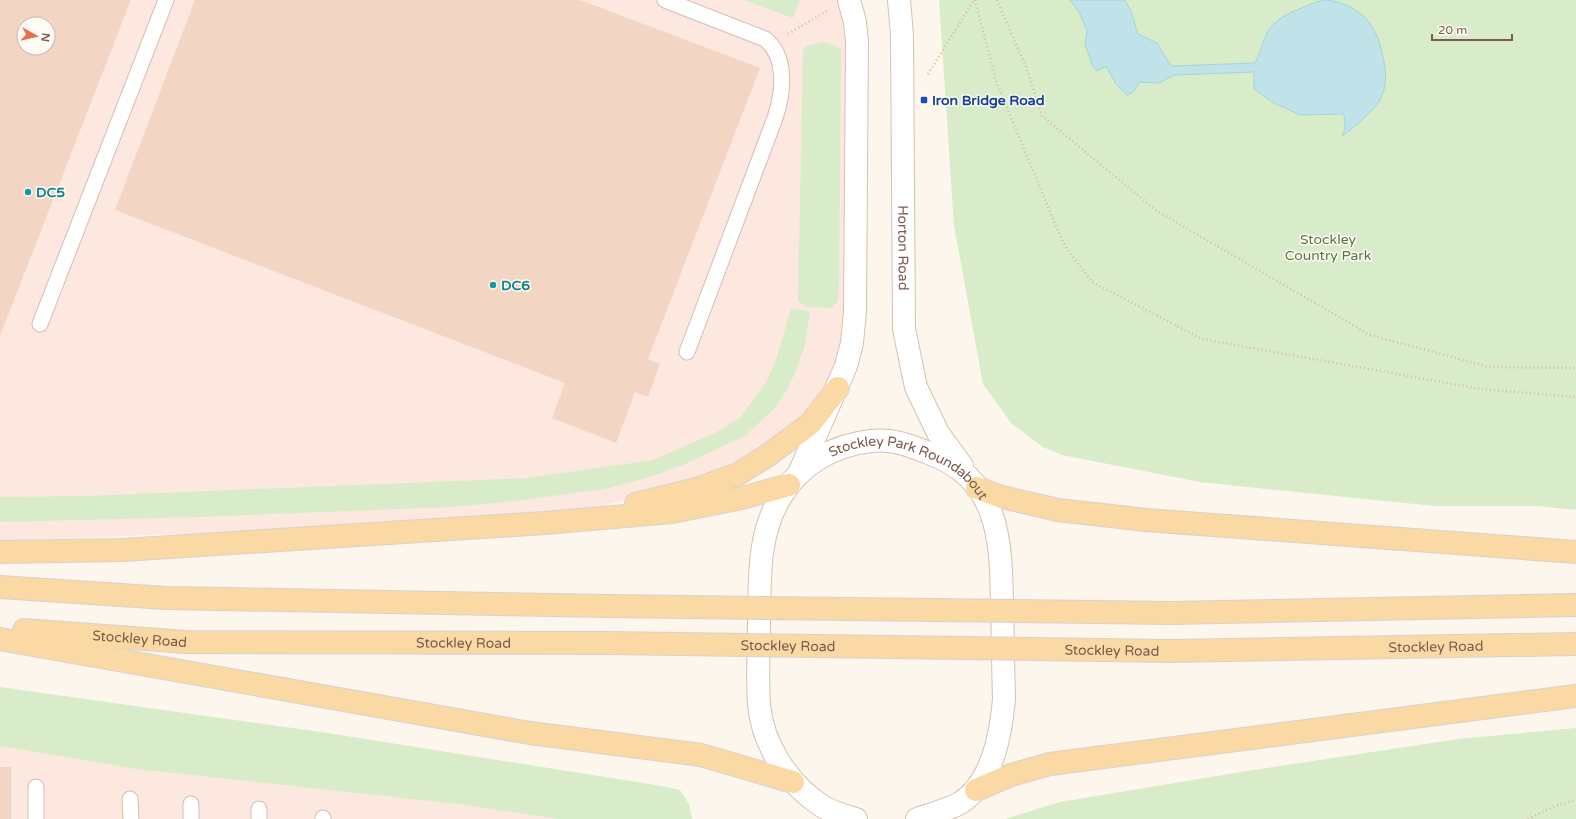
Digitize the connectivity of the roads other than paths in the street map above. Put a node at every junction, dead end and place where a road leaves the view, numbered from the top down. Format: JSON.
{"nodes":[{"id":1,"x":166,"y":0,"type":"edge"},
{"id":2,"x":665,"y":0,"type":"edge"},
{"id":3,"x":899,"y":0,"type":"edge"},
{"id":4,"x":840,"y":4,"type":"edge"},
{"id":5,"x":40,"y":324,"type":"dead end"},
{"id":6,"x":687,"y":352,"type":"dead end"},
{"id":7,"x":838,"y":388,"type":"junction"},
{"id":8,"x":794,"y":478,"type":"junction"},
{"id":9,"x":974,"y":483,"type":"junction"},
{"id":10,"x":544,"y":523,"type":"junction"},
{"id":11,"x":0,"y":552,"type":"edge"},
{"id":12,"x":1576,"y":552,"type":"edge"},
{"id":13,"x":0,"y":587,"type":"edge"},
{"id":14,"x":1576,"y":605,"type":"edge"},
{"id":15,"x":0,"y":628,"type":"edge"},
{"id":16,"x":0,"y":638,"type":"edge"},
{"id":17,"x":1576,"y":644,"type":"edge"},
{"id":18,"x":1576,"y":696,"type":"edge"},
{"id":19,"x":793,"y":782,"type":"junction"},
{"id":20,"x":36,"y":787,"type":"dead end"},
{"id":21,"x":976,"y":790,"type":"junction"},
{"id":22,"x":130,"y":799,"type":"dead end"},
{"id":23,"x":191,"y":804,"type":"dead end"},
{"id":24,"x":36,"y":819,"type":"edge"},
{"id":25,"x":130,"y":819,"type":"edge"},
{"id":26,"x":191,"y":819,"type":"edge"},
{"id":27,"x":856,"y":819,"type":"edge"},
{"id":28,"x":917,"y":819,"type":"edge"}],
"edges":[{"from":1,"to":5,"type":"lane"},
{"from":2,"to":6,"type":"lane"},
{"from":3,"to":9,"type":"street","name":"Horton Road"},
{"from":4,"to":7,"type":"street"},
{"from":7,"to":8,"type":"street"},
{"from":7,"to":10,"type":"main road"},
{"from":8,"to":9,"type":"street","name":"Stockley Park Roundabout"},
{"from":8,"to":10,"type":"main road"},
{"from":8,"to":19,"type":"street","name":"Stockley Park Roundabout"},
{"from":9,"to":12,"type":"main road"},
{"from":9,"to":21,"type":"street","name":"Stockley Park Roundabout"},
{"from":10,"to":11,"type":"main road"},
{"from":13,"to":14,"type":"main road","bridge":true},
{"from":15,"to":17,"type":"main road","name":"Stockley Road","bridge":true},
{"from":16,"to":19,"type":"main road"},
{"from":18,"to":21,"type":"main road"},
{"from":19,"to":27,"type":"street","name":"Stockley Park Roundabout"},
{"from":20,"to":24,"type":"lane"},
{"from":21,"to":28,"type":"street","name":"Stockley Park Roundabout"},
{"from":22,"to":25,"type":"lane"},
{"from":23,"to":26,"type":"lane"}]}
